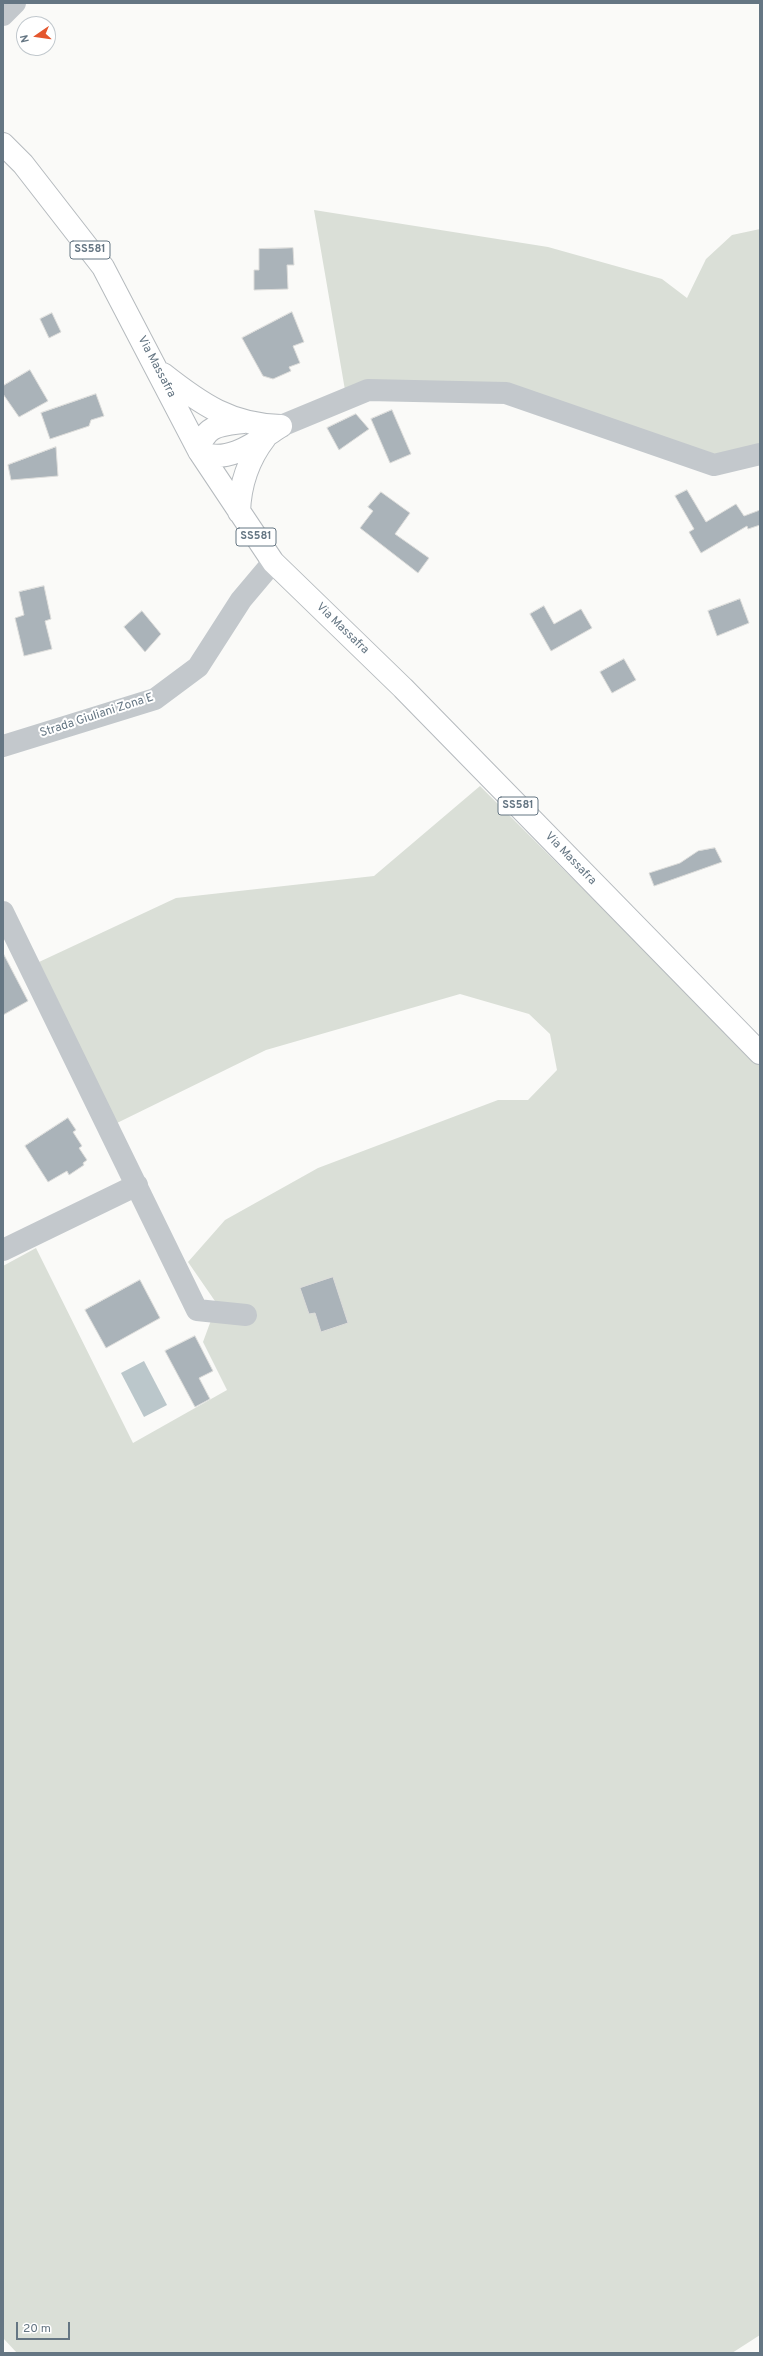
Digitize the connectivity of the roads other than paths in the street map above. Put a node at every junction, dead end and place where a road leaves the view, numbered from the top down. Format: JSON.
{"nodes":[{"id":1,"x":15,"y":3,"type":"edge"},
{"id":2,"x":3,"y":15,"type":"edge"},
{"id":3,"x":3,"y":144,"type":"edge"},
{"id":4,"x":158,"y":370,"type":"junction"},
{"id":5,"x":243,"y":422,"type":"junction"},
{"id":6,"x":274,"y":430,"type":"junction"},
{"id":7,"x":199,"y":451,"type":"junction"},
{"id":8,"x":760,"y":454,"type":"edge"},
{"id":9,"x":238,"y":512,"type":"junction"},
{"id":10,"x":273,"y":562,"type":"junction"},
{"id":11,"x":3,"y":746,"type":"edge"},
{"id":12,"x":3,"y":912,"type":"edge"},
{"id":13,"x":760,"y":1053,"type":"edge"},
{"id":14,"x":137,"y":1185,"type":"junction"},
{"id":15,"x":3,"y":1250,"type":"edge"},
{"id":16,"x":246,"y":1315,"type":"dead end"}],
"edges":[{"from":1,"to":2,"type":"street"},
{"from":3,"to":4,"type":"main road","name":"Via Massafra","number":"SS581"},
{"from":4,"to":5,"type":"main road"},
{"from":4,"to":7,"type":"main road","name":"Via Massafra","number":"SS581"},
{"from":5,"to":6,"type":"main road"},
{"from":5,"to":7,"type":"main road"},
{"from":6,"to":7,"type":"main road"},
{"from":6,"to":8,"type":"street"},
{"from":6,"to":9,"type":"main road"},
{"from":7,"to":9,"type":"main road","name":"Via Massafra","number":"SS581"},
{"from":9,"to":10,"type":"main road","name":"Via Massafra","number":"SS581"},
{"from":10,"to":11,"type":"street","name":"Strada Giuliani Zona E"},
{"from":10,"to":13,"type":"main road","name":"Via Massafra","number":"SS581"},
{"from":12,"to":14,"type":"street"},
{"from":14,"to":15,"type":"street"},
{"from":14,"to":16,"type":"street"}]}
